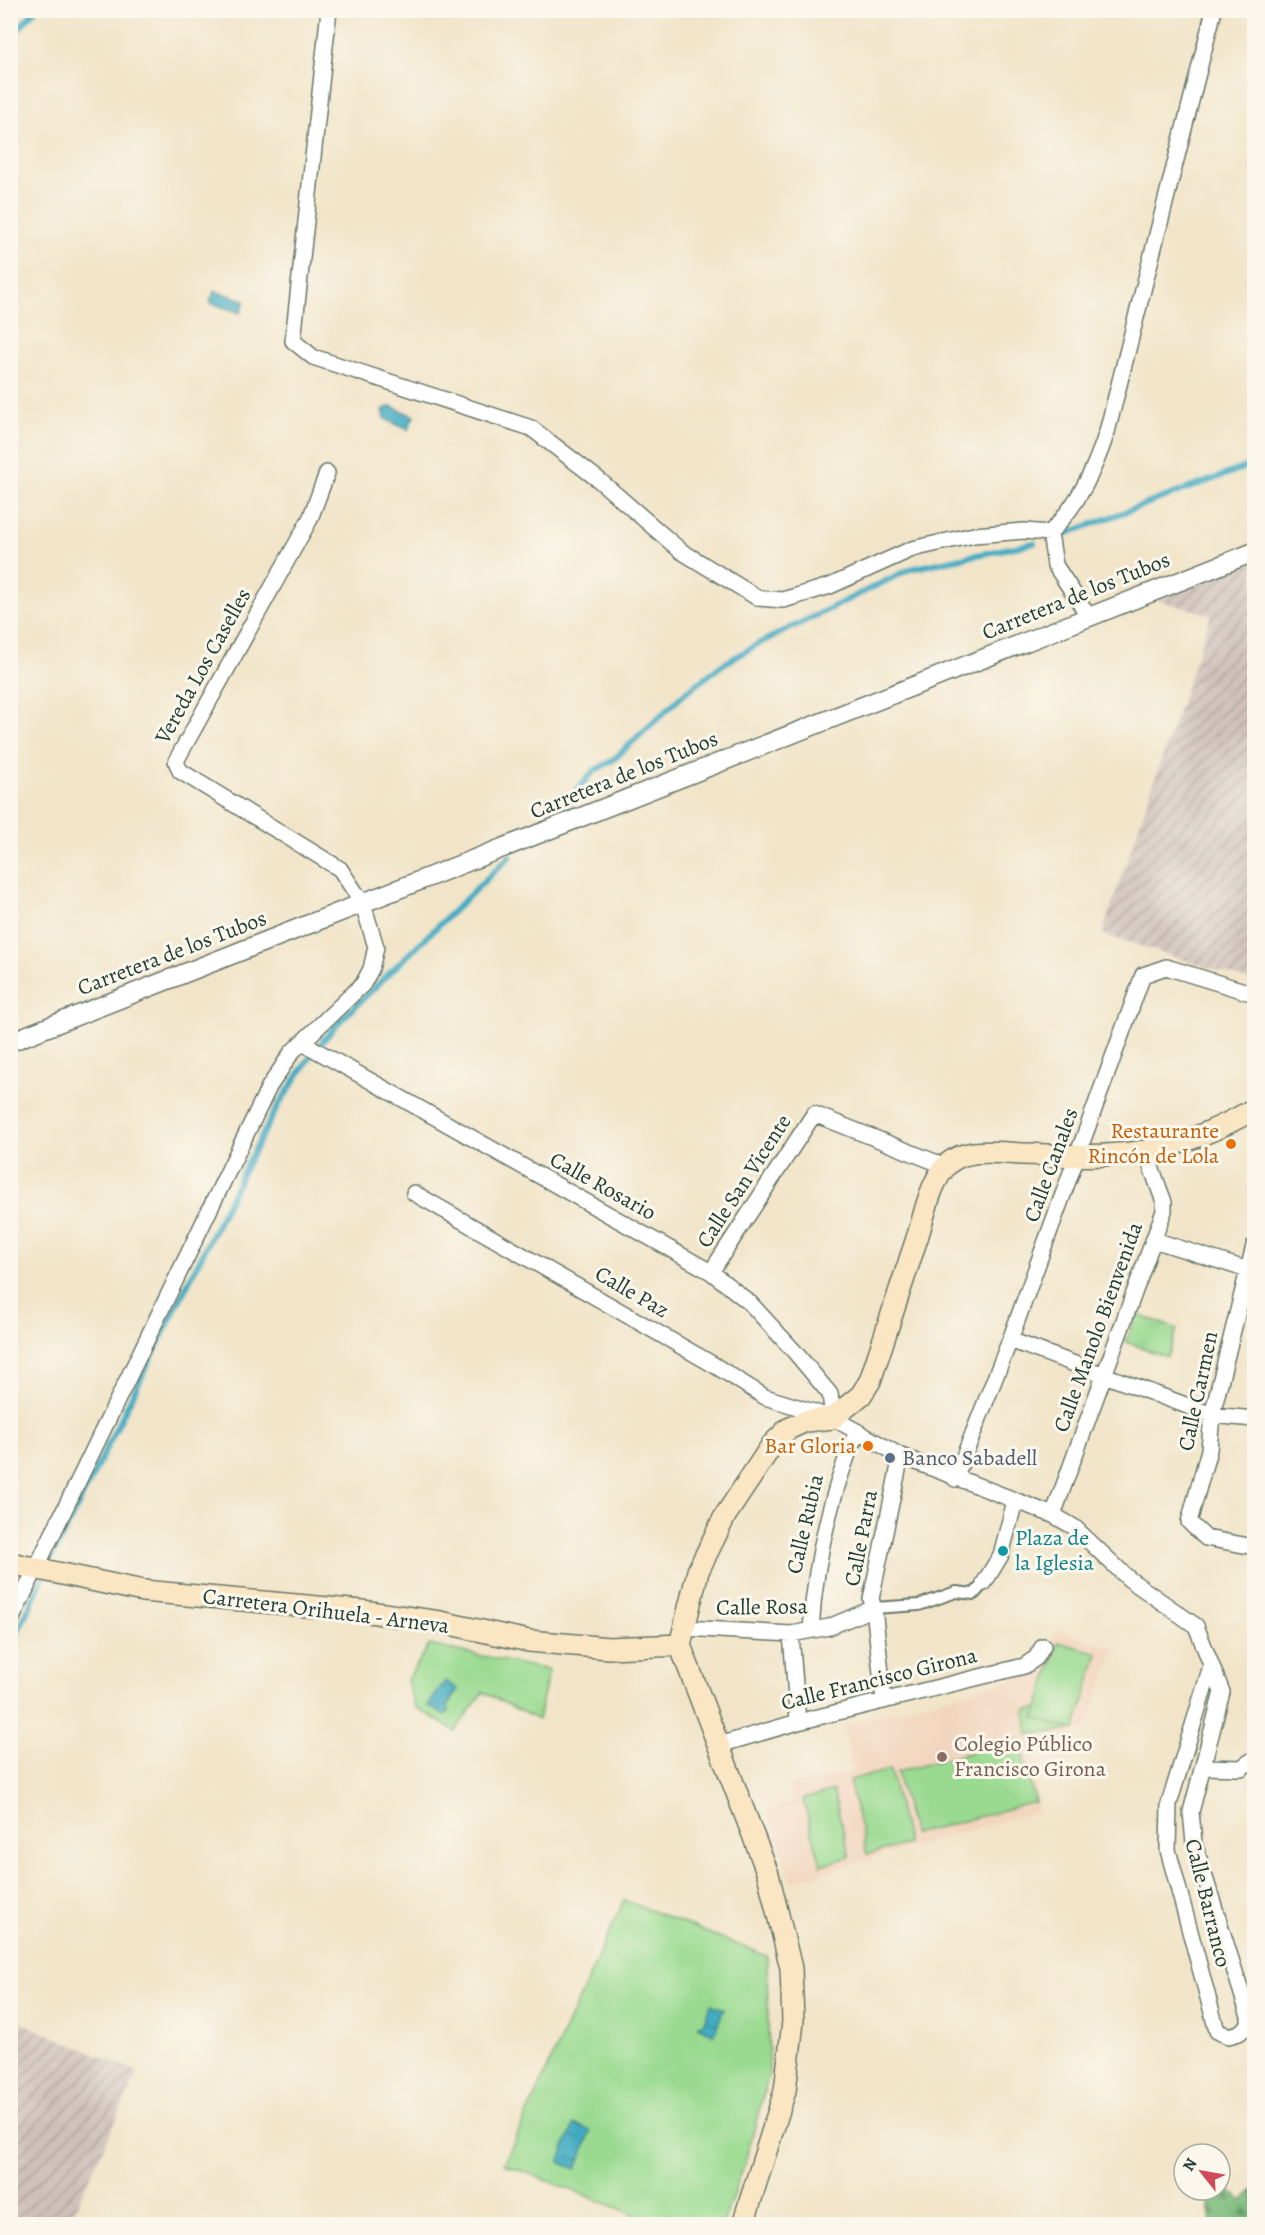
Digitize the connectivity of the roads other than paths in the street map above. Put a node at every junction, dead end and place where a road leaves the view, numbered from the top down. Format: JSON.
{"nodes":[{"id":1,"x":329,"y":10,"type":"edge"},
{"id":2,"x":1214,"y":10,"type":"edge"},
{"id":3,"x":327,"y":473,"type":"dead end"},
{"id":4,"x":1050,"y":532,"type":"junction"},
{"id":5,"x":1254,"y":552,"type":"edge"},
{"id":6,"x":1089,"y":617,"type":"junction"},
{"id":7,"x":363,"y":904,"type":"junction"},
{"id":8,"x":1254,"y":994,"type":"edge"},
{"id":9,"x":10,"y":1042,"type":"edge"},
{"id":10,"x":303,"y":1043,"type":"junction"},
{"id":11,"x":1254,"y":1109,"type":"edge"},
{"id":12,"x":1146,"y":1153,"type":"junction"},
{"id":13,"x":1078,"y":1156,"type":"junction"},
{"id":14,"x":945,"y":1166,"type":"junction"},
{"id":15,"x":414,"y":1193,"type":"dead end"},
{"id":16,"x":1154,"y":1240,"type":"junction"},
{"id":17,"x":1254,"y":1246,"type":"edge"},
{"id":18,"x":1252,"y":1271,"type":"edge"},
{"id":19,"x":711,"y":1272,"type":"junction"},
{"id":20,"x":1010,"y":1340,"type":"junction"},
{"id":21,"x":1105,"y":1375,"type":"junction"},
{"id":22,"x":1212,"y":1415,"type":"junction"},
{"id":23,"x":833,"y":1418,"type":"junction"},
{"id":24,"x":1254,"y":1419,"type":"edge"},
{"id":25,"x":857,"y":1431,"type":"junction"},
{"id":26,"x":901,"y":1456,"type":"junction"},
{"id":27,"x":955,"y":1479,"type":"junction"},
{"id":28,"x":1015,"y":1501,"type":"junction"},
{"id":29,"x":1053,"y":1515,"type":"junction"},
{"id":30,"x":1254,"y":1547,"type":"edge"},
{"id":31,"x":10,"y":1563,"type":"edge"},
{"id":32,"x":43,"y":1570,"type":"junction"},
{"id":33,"x":984,"y":1582,"type":"joint"},
{"id":34,"x":874,"y":1608,"type":"junction"},
{"id":35,"x":10,"y":1622,"type":"edge"},
{"id":36,"x":811,"y":1630,"type":"junction"},
{"id":37,"x":791,"y":1634,"type":"junction"},
{"id":38,"x":682,"y":1637,"type":"junction"},
{"id":39,"x":1043,"y":1646,"type":"dead end"},
{"id":40,"x":1211,"y":1666,"type":"junction"},
{"id":41,"x":884,"y":1701,"type":"junction"},
{"id":42,"x":798,"y":1722,"type":"junction"},
{"id":43,"x":719,"y":1745,"type":"junction"},
{"id":44,"x":1254,"y":1759,"type":"edge"},
{"id":45,"x":1204,"y":1767,"type":"junction"},
{"id":46,"x":743,"y":2224,"type":"edge"}],
"edges":[{"from":1,"to":4,"type":"street"},
{"from":2,"to":4,"type":"street"},
{"from":3,"to":7,"type":"street","name":"Vereda Los Caselles"},
{"from":4,"to":6,"type":"street"},
{"from":5,"to":6,"type":"street","name":"Carretera de los Tubos"},
{"from":6,"to":7,"type":"street","name":"Carretera de los Tubos"},
{"from":7,"to":9,"type":"street","name":"Carretera de los Tubos"},
{"from":7,"to":10,"type":"street"},
{"from":8,"to":13,"type":"street","name":"Calle Canales"},
{"from":10,"to":19,"type":"street","name":"Calle Rosario"},
{"from":10,"to":32,"type":"street"},
{"from":11,"to":12,"type":"main road"},
{"from":12,"to":13,"type":"main road"},
{"from":12,"to":16,"type":"street","name":"Calle Manolo Bienvenida"},
{"from":13,"to":14,"type":"main road"},
{"from":13,"to":20,"type":"street","name":"Calle Canales"},
{"from":14,"to":19,"type":"street","name":"Calle San Vicente"},
{"from":14,"to":23,"type":"main road"},
{"from":15,"to":23,"type":"street","name":"Calle Paz"},
{"from":16,"to":18,"type":"street"},
{"from":16,"to":21,"type":"street","name":"Calle Manolo Bienvenida"},
{"from":17,"to":18,"type":"street","name":"Calle Carmen"},
{"from":18,"to":22,"type":"street","name":"Calle Carmen"},
{"from":19,"to":23,"type":"street","name":"Calle Rosario"},
{"from":20,"to":21,"type":"street"},
{"from":20,"to":27,"type":"street","name":"Calle Canales"},
{"from":21,"to":22,"type":"street"},
{"from":21,"to":29,"type":"street","name":"Calle Manolo Bienvenida"},
{"from":22,"to":24,"type":"street"},
{"from":22,"to":30,"type":"street","name":"Calle Carmen"},
{"from":23,"to":25,"type":"street","name":"Calle Paz"},
{"from":23,"to":38,"type":"main road"},
{"from":25,"to":26,"type":"street","name":"Calle Paz"},
{"from":25,"to":36,"type":"street","name":"Calle Rubia"},
{"from":26,"to":27,"type":"street","name":"Calle Paz"},
{"from":26,"to":34,"type":"street","name":"Calle Parra"},
{"from":27,"to":28,"type":"street","name":"Calle Paz"},
{"from":28,"to":29,"type":"street","name":"Calle Paz"},
{"from":28,"to":33,"type":"street"},
{"from":29,"to":40,"type":"street","name":"Calle Paz"},
{"from":31,"to":32,"type":"main road","name":"Carretera Orihuela - Arneva"},
{"from":32,"to":35,"type":"street"},
{"from":32,"to":38,"type":"main road","name":"Carretera Orihuela - Arneva"},
{"from":33,"to":34,"type":"street"},
{"from":34,"to":36,"type":"street","name":"Calle Rosa"},
{"from":34,"to":41,"type":"street","name":"Calle Parra"},
{"from":36,"to":37,"type":"street","name":"Calle Rosa"},
{"from":37,"to":38,"type":"street","name":"Calle Rosa"},
{"from":37,"to":42,"type":"street"},
{"from":38,"to":43,"type":"main road"},
{"from":39,"to":41,"type":"street","name":"Calle Francisco Girona"},
{"from":40,"to":45,"type":"street","name":"Calle Barranco"},
{"from":40,"to":45,"type":"street","name":"Calle Barranco"},
{"from":41,"to":42,"type":"street","name":"Calle Francisco Girona"},
{"from":42,"to":43,"type":"street","name":"Calle Francisco Girona"},
{"from":43,"to":46,"type":"main road"},
{"from":44,"to":45,"type":"street"}]}
